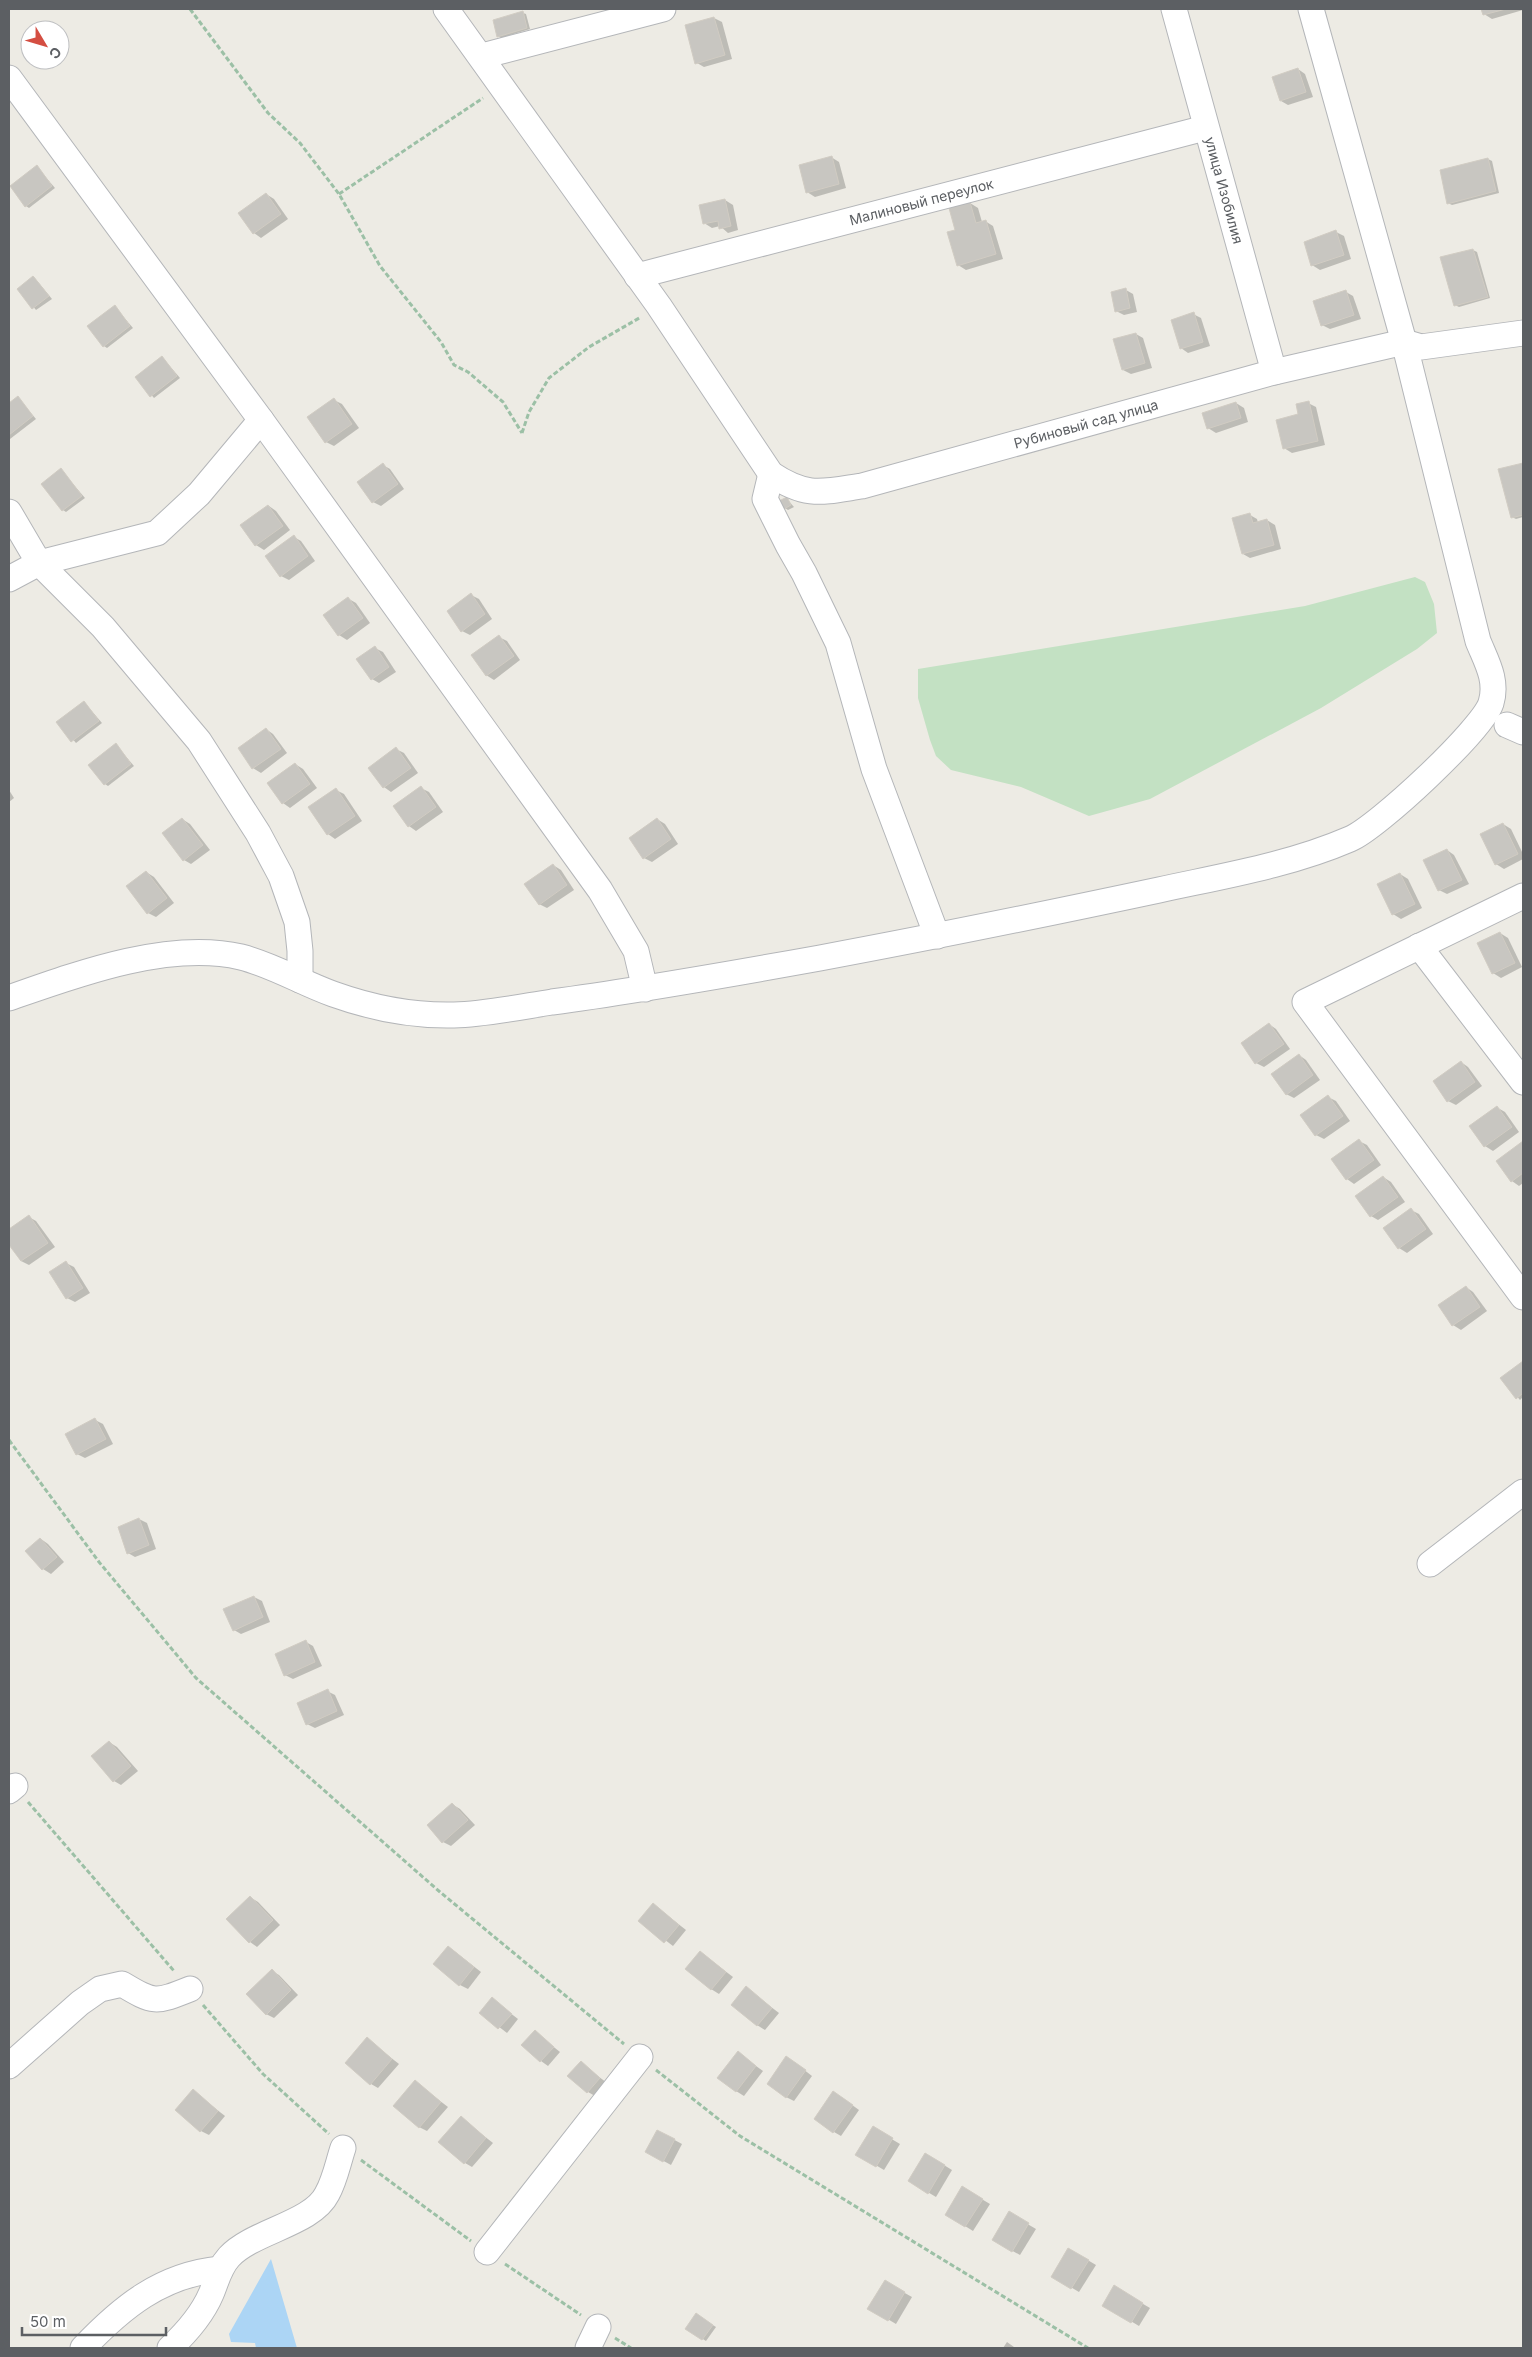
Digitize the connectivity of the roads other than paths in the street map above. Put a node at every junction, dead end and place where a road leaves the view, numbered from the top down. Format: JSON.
{"nodes":[{"id":1,"x":446,"y":9,"type":"edge"},
{"id":2,"x":663,"y":9,"type":"edge"},
{"id":3,"x":1174,"y":9,"type":"edge"},
{"id":4,"x":1311,"y":9,"type":"edge"},
{"id":5,"x":482,"y":56,"type":"junction"},
{"id":6,"x":9,"y":78,"type":"edge"},
{"id":7,"x":1205,"y":128,"type":"junction"},
{"id":8,"x":637,"y":276,"type":"junction"},
{"id":9,"x":1523,"y":333,"type":"edge"},
{"id":10,"x":1404,"y":342,"type":"junction"},
{"id":11,"x":1274,"y":372,"type":"junction"},
{"id":12,"x":262,"y":420,"type":"junction"},
{"id":13,"x":771,"y":474,"type":"junction"},
{"id":14,"x":9,"y":512,"type":"edge"},
{"id":15,"x":39,"y":563,"type":"junction"},
{"id":16,"x":9,"y":579,"type":"edge"},
{"id":17,"x":1523,"y":896,"type":"edge"},
{"id":18,"x":937,"y":936,"type":"junction"},
{"id":19,"x":1419,"y":946,"type":"junction"},
{"id":20,"x":300,"y":980,"type":"junction"},
{"id":21,"x":645,"y":989,"type":"junction"},
{"id":22,"x":9,"y":998,"type":"edge"},
{"id":23,"x":1523,"y":1082,"type":"edge"},
{"id":24,"x":1523,"y":1297,"type":"edge"},
{"id":25,"x":1523,"y":1492,"type":"edge"},
{"id":26,"x":1430,"y":1564,"type":"dead end"},
{"id":27,"x":190,"y":1989,"type":"road end"},
{"id":28,"x":640,"y":2057,"type":"road end"},
{"id":29,"x":9,"y":2066,"type":"edge"},
{"id":30,"x":343,"y":2148,"type":"road end"},
{"id":31,"x":487,"y":2252,"type":"dead end"},
{"id":32,"x":220,"y":2269,"type":"junction"},
{"id":33,"x":83,"y":2348,"type":"edge"},
{"id":34,"x":170,"y":2348,"type":"edge"}],
"edges":[{"from":1,"to":5,"type":"street"},
{"from":2,"to":5,"type":"street"},
{"from":3,"to":7,"type":"street","name":"улица Изобилия"},
{"from":4,"to":10,"type":"street"},
{"from":5,"to":8,"type":"street"},
{"from":6,"to":12,"type":"street"},
{"from":7,"to":8,"type":"street","name":"Малиновый переулок"},
{"from":7,"to":11,"type":"street","name":"улица Изобилия"},
{"from":8,"to":13,"type":"street"},
{"from":9,"to":10,"type":"street"},
{"from":10,"to":11,"type":"street","name":"Рубиновый сад улица"},
{"from":10,"to":18,"type":"street"},
{"from":11,"to":13,"type":"street","name":"Рубиновый сад улица"},
{"from":12,"to":15,"type":"street"},
{"from":12,"to":21,"type":"street"},
{"from":13,"to":18,"type":"street"},
{"from":14,"to":15,"type":"street"},
{"from":15,"to":16,"type":"street"},
{"from":15,"to":20,"type":"street"},
{"from":17,"to":19,"type":"street"},
{"from":18,"to":21,"type":"street"},
{"from":19,"to":23,"type":"street"},
{"from":19,"to":24,"type":"street"},
{"from":20,"to":21,"type":"street"},
{"from":20,"to":22,"type":"street"},
{"from":25,"to":26,"type":"street"},
{"from":27,"to":29,"type":"street"},
{"from":28,"to":31,"type":"street"},
{"from":30,"to":32,"type":"street"},
{"from":32,"to":33,"type":"street"},
{"from":32,"to":34,"type":"street"}]}
